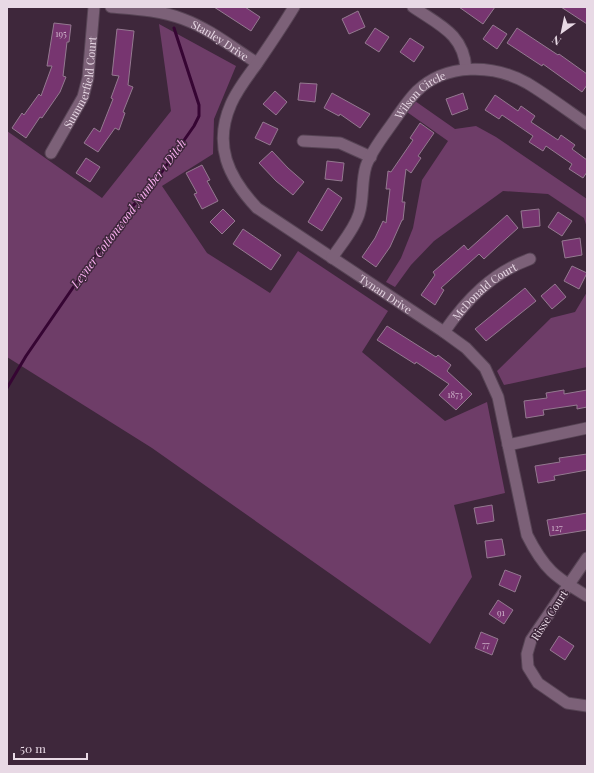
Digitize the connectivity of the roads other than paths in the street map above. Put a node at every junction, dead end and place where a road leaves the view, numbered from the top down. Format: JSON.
{"nodes":[{"id":1,"x":94,"y":7,"type":"edge"},
{"id":2,"x":111,"y":7,"type":"edge"},
{"id":3,"x":294,"y":7,"type":"edge"},
{"id":4,"x":412,"y":7,"type":"edge"},
{"id":5,"x":257,"y":63,"type":"junction"},
{"id":6,"x":466,"y":69,"type":"junction"},
{"id":7,"x":587,"y":124,"type":"edge"},
{"id":8,"x":303,"y":141,"type":"dead end"},
{"id":9,"x":51,"y":153,"type":"dead end"},
{"id":10,"x":371,"y":157,"type":"junction"},
{"id":11,"x":332,"y":258,"type":"junction"},
{"id":12,"x":530,"y":259,"type":"dead end"},
{"id":13,"x":444,"y":332,"type":"junction"},
{"id":14,"x":587,"y":428,"type":"edge"},
{"id":15,"x":508,"y":445,"type":"junction"},
{"id":16,"x":587,"y":558,"type":"edge"},
{"id":17,"x":568,"y":585,"type":"junction"},
{"id":18,"x":587,"y":596,"type":"edge"},
{"id":19,"x":587,"y":706,"type":"edge"}],
"edges":[{"from":1,"to":9,"type":"street","name":"Summerfield Court"},
{"from":2,"to":5,"type":"street","name":"Stanley Drive"},
{"from":3,"to":5,"type":"street","name":"Tynan Drive"},
{"from":4,"to":6,"type":"street"},
{"from":5,"to":11,"type":"street","name":"Tynan Drive"},
{"from":6,"to":7,"type":"street","name":"Wilson Circle"},
{"from":6,"to":10,"type":"street","name":"Wilson Circle"},
{"from":8,"to":10,"type":"street"},
{"from":10,"to":11,"type":"street","name":"Wilson Circle"},
{"from":11,"to":13,"type":"street","name":"Tynan Drive"},
{"from":12,"to":13,"type":"street","name":"McDonald Court"},
{"from":13,"to":15,"type":"street","name":"Tynan Drive"},
{"from":14,"to":15,"type":"street"},
{"from":15,"to":17,"type":"street","name":"Tynan Drive"},
{"from":16,"to":17,"type":"street","name":"Risse Court"},
{"from":17,"to":18,"type":"street","name":"Tynan Drive"},
{"from":17,"to":19,"type":"street","name":"Risse Court"}]}
